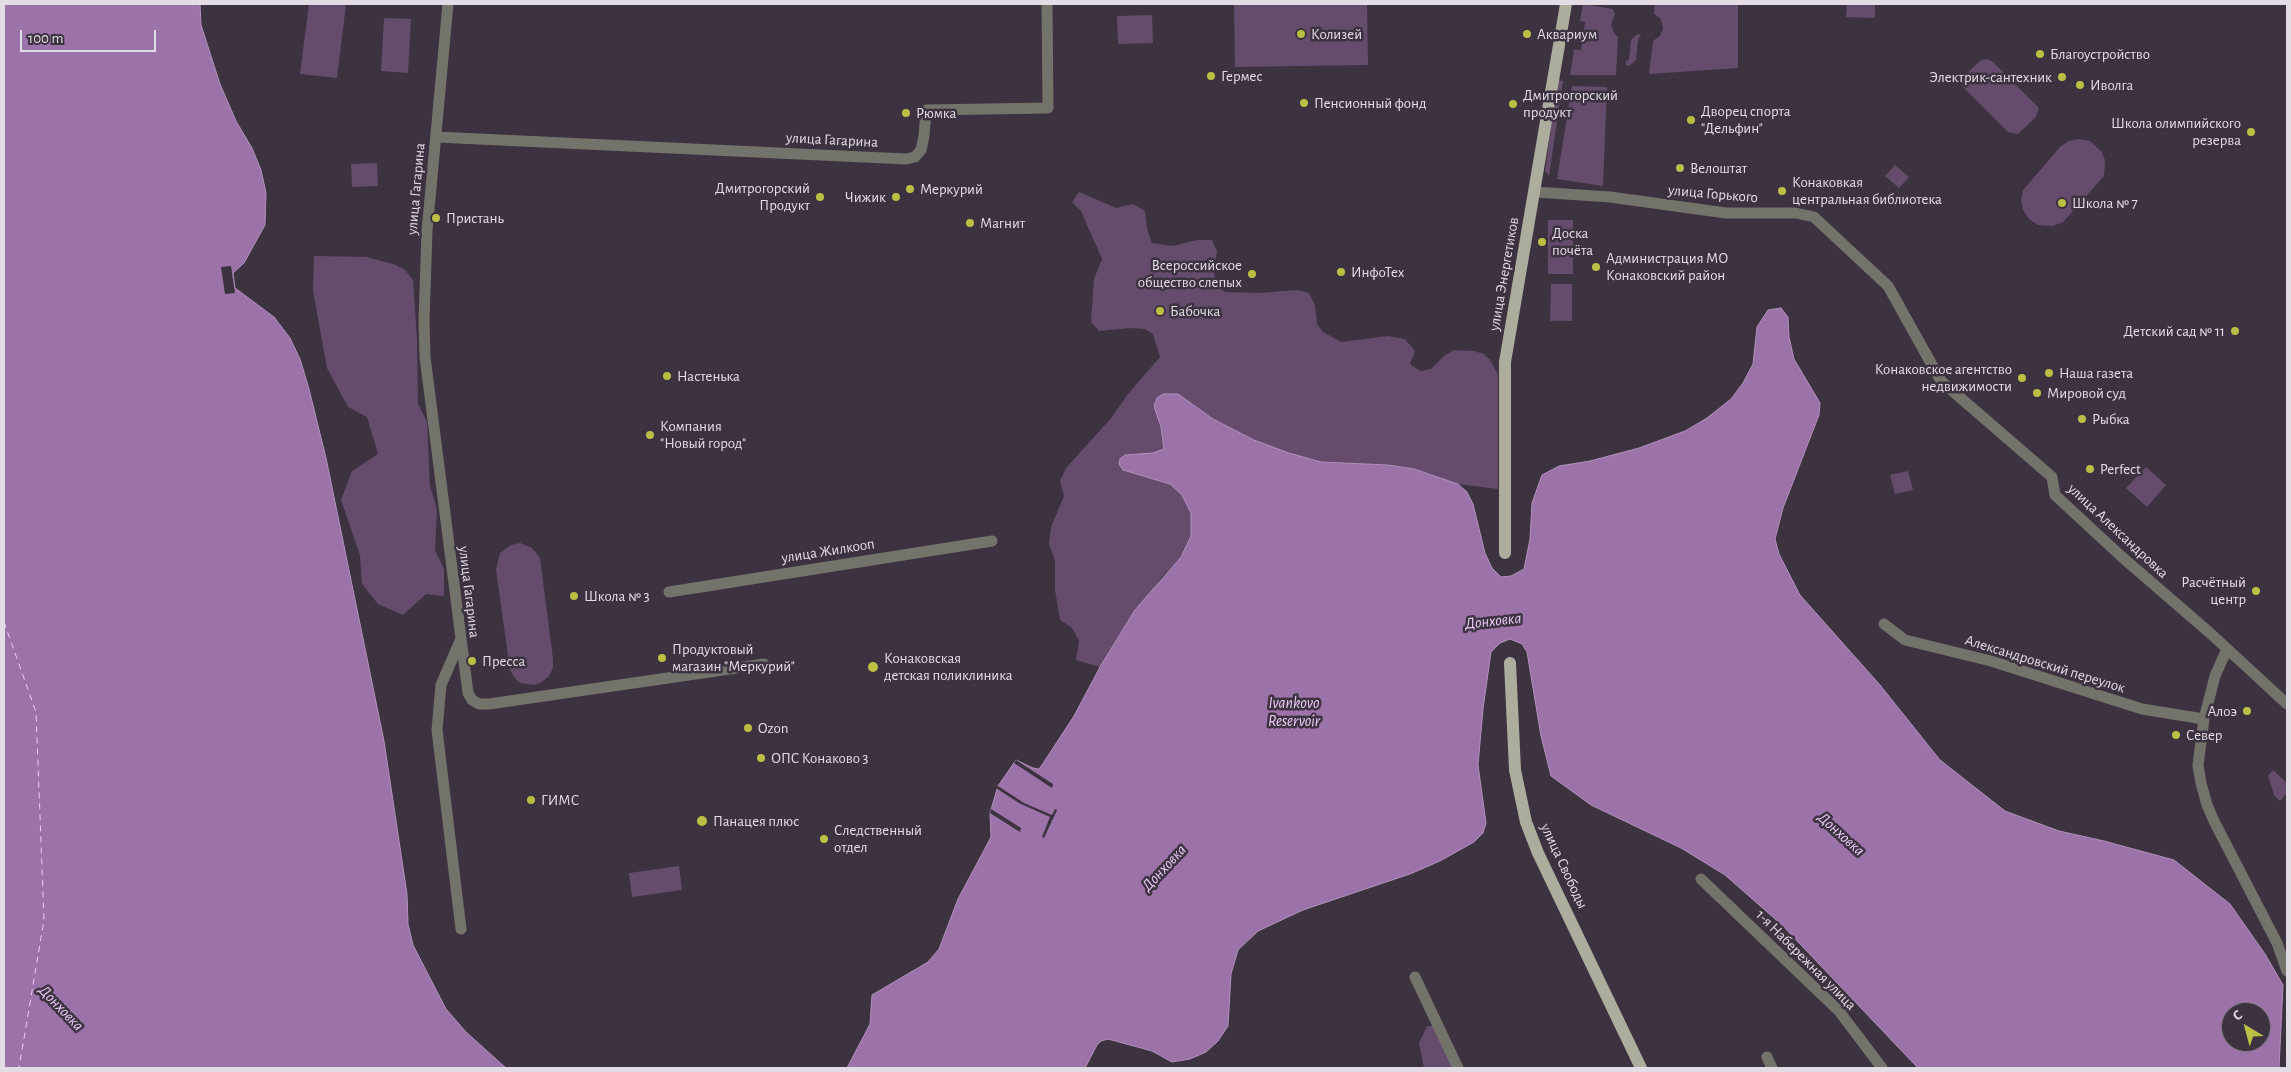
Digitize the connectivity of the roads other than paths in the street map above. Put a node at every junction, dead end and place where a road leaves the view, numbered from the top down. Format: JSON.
{"nodes":[{"id":1,"x":448,"y":4,"type":"edge"},
{"id":2,"x":1046,"y":4,"type":"edge"},
{"id":3,"x":1566,"y":4,"type":"edge"},
{"id":4,"x":436,"y":136,"type":"junction"},
{"id":5,"x":1535,"y":192,"type":"junction"},
{"id":6,"x":1951,"y":391,"type":"joint"},
{"id":7,"x":992,"y":541,"type":"dead end"},
{"id":8,"x":1505,"y":553,"type":"dead end"},
{"id":9,"x":670,"y":592,"type":"dead end"},
{"id":10,"x":1884,"y":624,"type":"dead end"},
{"id":11,"x":460,"y":641,"type":"junction"},
{"id":12,"x":2227,"y":649,"type":"junction"},
{"id":13,"x":764,"y":664,"type":"dead end"},
{"id":14,"x":1510,"y":664,"type":"dead end"},
{"id":15,"x":2287,"y":704,"type":"edge"},
{"id":16,"x":2204,"y":719,"type":"junction"},
{"id":17,"x":1700,"y":879,"type":"dead end"},
{"id":18,"x":461,"y":929,"type":"dead end"},
{"id":19,"x":2287,"y":971,"type":"edge"},
{"id":20,"x":1415,"y":977,"type":"dead end"},
{"id":21,"x":1767,"y":1057,"type":"dead end"},
{"id":22,"x":1458,"y":1068,"type":"edge"},
{"id":23,"x":1641,"y":1068,"type":"edge"},
{"id":24,"x":1772,"y":1068,"type":"edge"},
{"id":25,"x":1882,"y":1068,"type":"edge"}],
"edges":[{"from":1,"to":4,"type":"street"},
{"from":2,"to":4,"type":"street","name":"улица Гагарина"},
{"from":3,"to":5,"type":"main road","name":"улица Энергетиков"},
{"from":4,"to":11,"type":"street","name":"улица Гагарина"},
{"from":5,"to":6,"type":"street","name":"улица Горького"},
{"from":5,"to":8,"type":"main road","name":"улица Энергетиков"},
{"from":6,"to":12,"type":"street","name":"улица Александровка"},
{"from":7,"to":9,"type":"street","name":"улица Жилкооп"},
{"from":10,"to":16,"type":"street","name":"Александровский переулок"},
{"from":11,"to":13,"type":"street","name":"улица Гагарина"},
{"from":11,"to":18,"type":"street"},
{"from":12,"to":15,"type":"street","name":"улица Александровка"},
{"from":12,"to":16,"type":"street"},
{"from":14,"to":23,"type":"main road","name":"улица Свободы"},
{"from":16,"to":19,"type":"street"},
{"from":17,"to":25,"type":"street","name":"1-я Набережная улица"},
{"from":20,"to":22,"type":"street"},
{"from":21,"to":24,"type":"street"}]}
